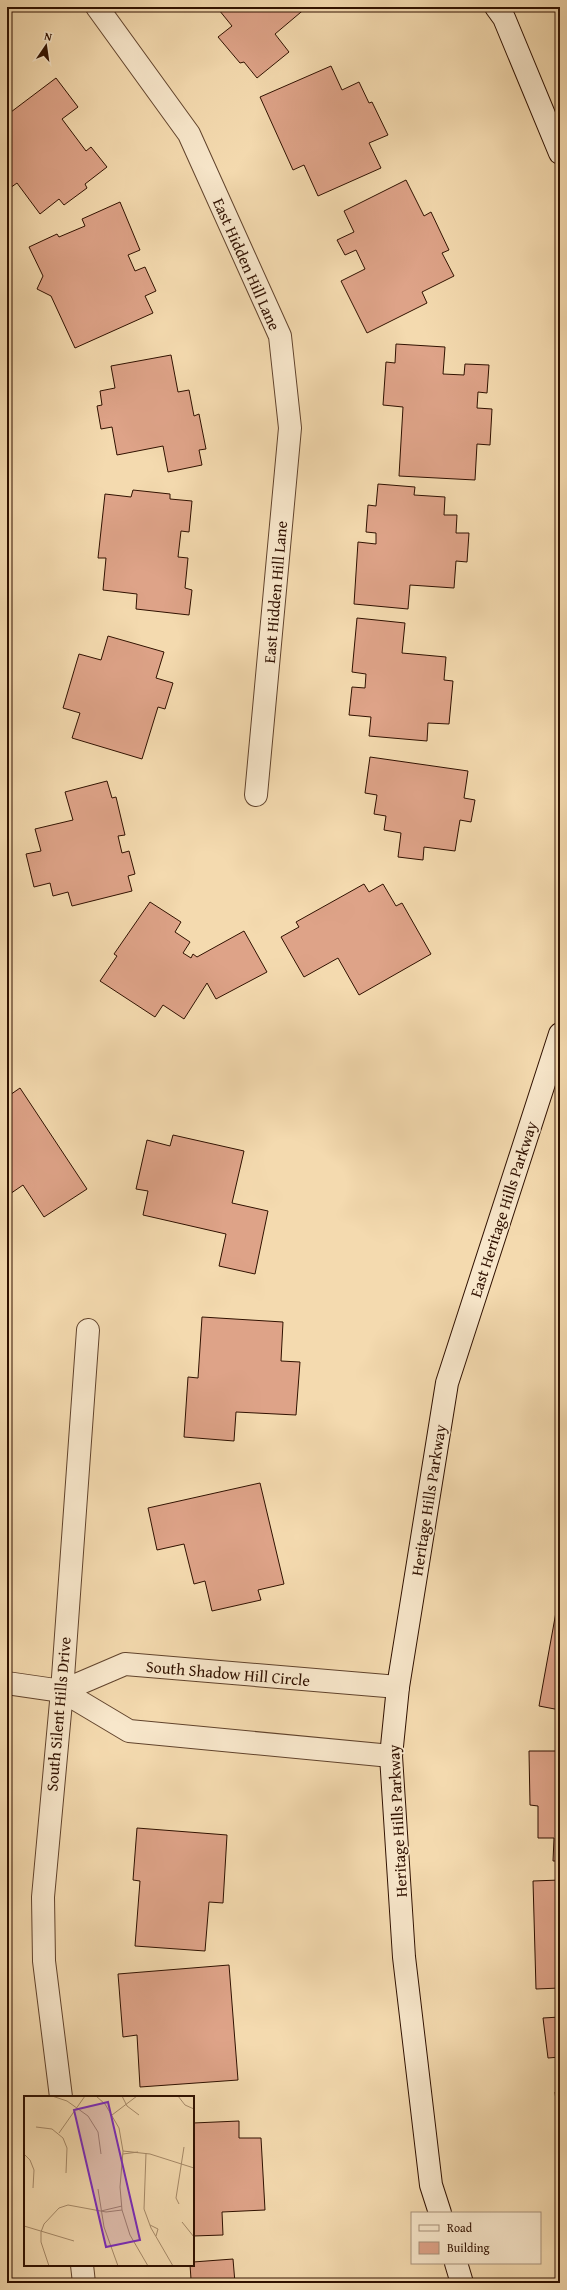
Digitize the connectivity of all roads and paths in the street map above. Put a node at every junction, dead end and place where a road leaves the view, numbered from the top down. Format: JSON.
{"nodes":[{"id":1,"x":97,"y":7,"type":"edge"},
{"id":2,"x":496,"y":7,"type":"edge"},
{"id":3,"x":560,"y":153,"type":"edge"},
{"id":4,"x":256,"y":794,"type":"dead end"},
{"id":5,"x":560,"y":1034,"type":"edge"},
{"id":6,"x":88,"y":1330,"type":"dead end"},
{"id":7,"x":447,"y":1383,"type":"joint"},
{"id":8,"x":7,"y":1683,"type":"edge"},
{"id":9,"x":398,"y":1687,"type":"junction"},
{"id":10,"x":62,"y":1690,"type":"junction"},
{"id":11,"x":391,"y":1756,"type":"junction"},
{"id":12,"x":61,"y":2096,"type":"edge"},
{"id":13,"x":440,"y":2212,"type":"edge"},
{"id":14,"x":456,"y":2264,"type":"edge"},
{"id":15,"x":82,"y":2266,"type":"edge"},
{"id":16,"x":84,"y":2283,"type":"edge"},
{"id":17,"x":462,"y":2283,"type":"edge"}],
"edges":[{"from":1,"to":4,"type":"street","name":"East Hidden Hill Lane"},
{"from":2,"to":3,"type":"street"},
{"from":5,"to":7,"type":"street","name":"East Heritage Hills Parkway"},
{"from":6,"to":10,"type":"street","name":"South Silent Hills Drive"},
{"from":7,"to":9,"type":"street","name":"Heritage Hills Parkway"},
{"from":8,"to":10,"type":"street","name":"South Shadow Hill Circle"},
{"from":9,"to":10,"type":"street","name":"South Shadow Hill Circle"},
{"from":9,"to":11,"type":"street","name":"Heritage Hills Parkway"},
{"from":10,"to":11,"type":"street","name":"South Shadow Hill Circle"},
{"from":10,"to":12,"type":"street","name":"South Silent Hills Drive"},
{"from":11,"to":13,"type":"street","name":"Heritage Hills Parkway"},
{"from":14,"to":17,"type":"street"},
{"from":15,"to":16,"type":"street"}]}
